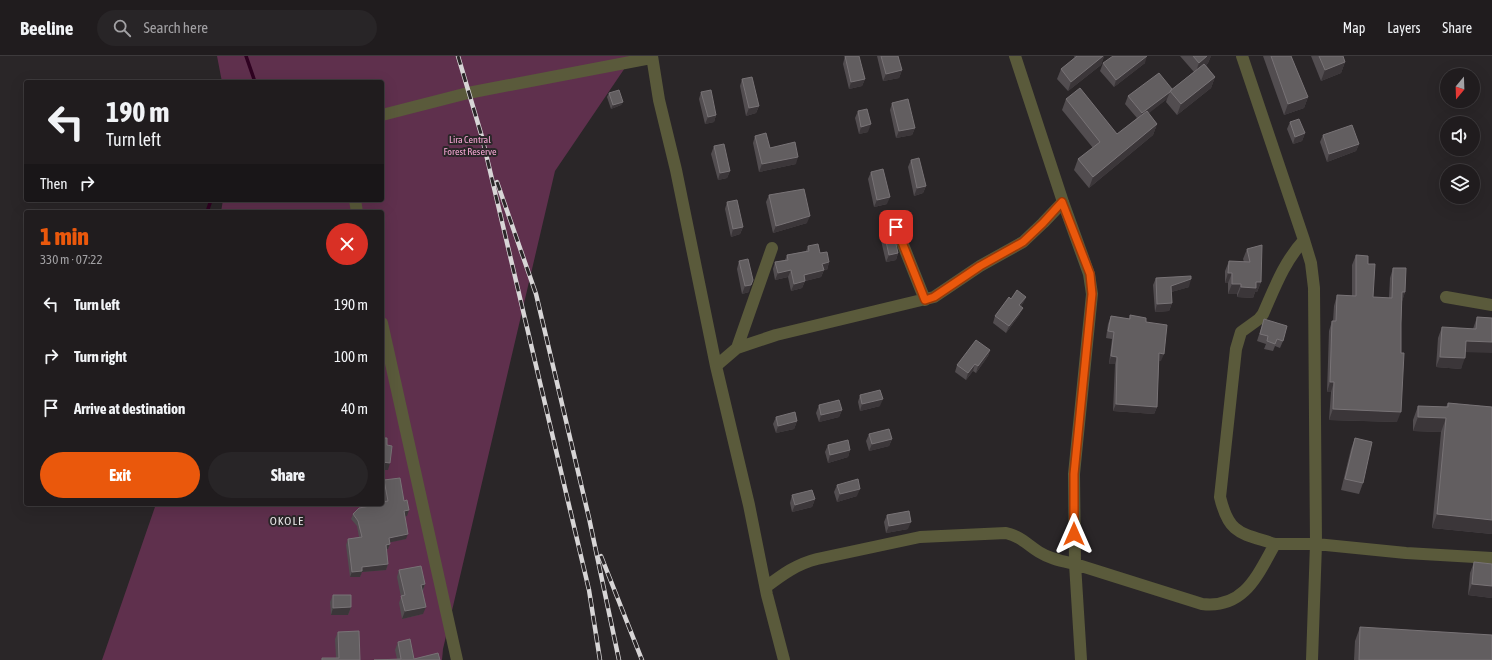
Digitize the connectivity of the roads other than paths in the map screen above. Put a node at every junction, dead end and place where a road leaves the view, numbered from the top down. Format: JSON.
{"nodes":[{"id":1,"x":1015,"y":56,"type":"edge"},
{"id":2,"x":1242,"y":56,"type":"edge"},
{"id":3,"x":652,"y":57,"type":"edge"},
{"id":4,"x":384,"y":114,"type":"edge"},
{"id":5,"x":1062,"y":202,"type":"junction"},
{"id":6,"x":896,"y":227,"type":"dead end"},
{"id":7,"x":1304,"y":240,"type":"junction"},
{"id":8,"x":772,"y":248,"type":"dead end"},
{"id":9,"x":1446,"y":297,"type":"dead end"},
{"id":10,"x":925,"y":300,"type":"junction"},
{"id":11,"x":1492,"y":305,"type":"edge"},
{"id":12,"x":384,"y":332,"type":"edge"},
{"id":13,"x":737,"y":348,"type":"junction"},
{"id":14,"x":716,"y":366,"type":"junction"},
{"id":15,"x":1275,"y":544,"type":"junction"},
{"id":16,"x":1316,"y":544,"type":"junction"},
{"id":17,"x":1492,"y":558,"type":"edge"},
{"id":18,"x":1075,"y":564,"type":"junction"},
{"id":19,"x":766,"y":587,"type":"junction"},
{"id":20,"x":457,"y":660,"type":"edge"},
{"id":21,"x":784,"y":660,"type":"edge"},
{"id":22,"x":1081,"y":660,"type":"edge"},
{"id":23,"x":1312,"y":660,"type":"edge"}],
"edges":[{"from":1,"to":5,"type":"street"},
{"from":2,"to":7,"type":"street"},
{"from":3,"to":4,"type":"street"},
{"from":3,"to":14,"type":"street"},
{"from":5,"to":10,"type":"street"},
{"from":5,"to":18,"type":"street"},
{"from":6,"to":10,"type":"street"},
{"from":7,"to":15,"type":"street"},
{"from":7,"to":16,"type":"street"},
{"from":8,"to":13,"type":"street"},
{"from":9,"to":11,"type":"street"},
{"from":10,"to":13,"type":"street"},
{"from":12,"to":20,"type":"street"},
{"from":13,"to":14,"type":"street"},
{"from":14,"to":19,"type":"street"},
{"from":15,"to":16,"type":"street"},
{"from":15,"to":18,"type":"street"},
{"from":16,"to":17,"type":"street"},
{"from":16,"to":23,"type":"street"},
{"from":18,"to":19,"type":"street"},
{"from":18,"to":22,"type":"street"},
{"from":19,"to":21,"type":"street"}]}
